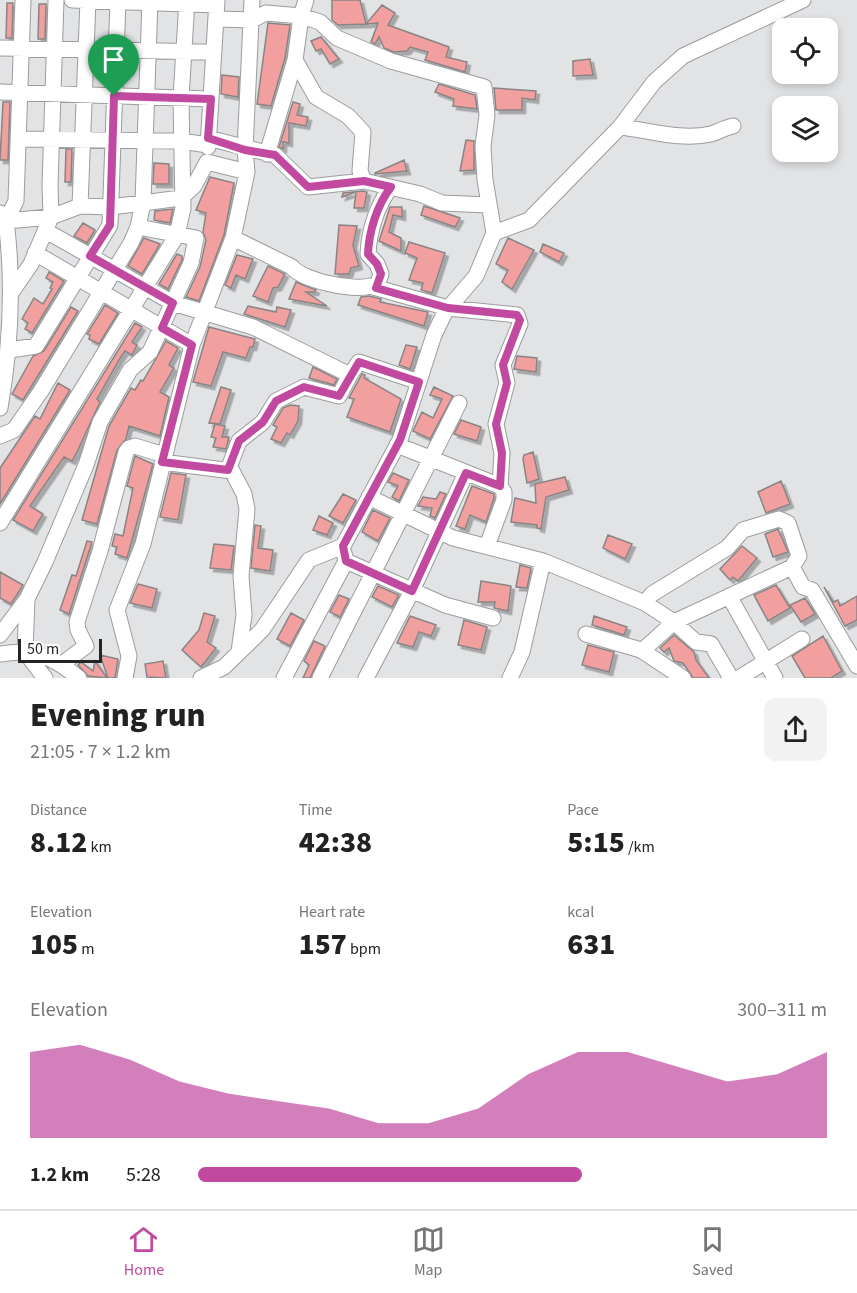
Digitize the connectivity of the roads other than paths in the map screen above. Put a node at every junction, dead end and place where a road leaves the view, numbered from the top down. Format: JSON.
{"nodes":[{"id":1,"x":23,"y":0,"type":"edge"},
{"id":2,"x":56,"y":0,"type":"edge"},
{"id":3,"x":72,"y":0,"type":"edge"},
{"id":4,"x":88,"y":0,"type":"edge"},
{"id":5,"x":252,"y":0,"type":"edge"},
{"id":6,"x":306,"y":0,"type":"edge"},
{"id":7,"x":803,"y":0,"type":"edge"},
{"id":8,"x":118,"y":1,"type":"edge"},
{"id":9,"x":150,"y":1,"type":"edge"},
{"id":10,"x":187,"y":2,"type":"edge"},
{"id":11,"x":279,"y":6,"type":"edge"},
{"id":12,"x":217,"y":8,"type":"edge"},
{"id":13,"x":301,"y":16,"type":"junction"},
{"id":14,"x":252,"y":20,"type":"junction"},
{"id":15,"x":0,"y":48,"type":"edge"},
{"id":16,"x":21,"y":48,"type":"junction"},
{"id":17,"x":54,"y":49,"type":"junction"},
{"id":18,"x":86,"y":50,"type":"junction"},
{"id":19,"x":116,"y":50,"type":"junction"},
{"id":20,"x":148,"y":51,"type":"junction"},
{"id":21,"x":185,"y":52,"type":"junction"},
{"id":22,"x":214,"y":52,"type":"junction"},
{"id":23,"x":295,"y":60,"type":"junction"},
{"id":24,"x":0,"y":92,"type":"edge"},
{"id":25,"x":20,"y":93,"type":"junction"},
{"id":26,"x":53,"y":94,"type":"junction"},
{"id":27,"x":84,"y":95,"type":"junction"},
{"id":28,"x":114,"y":96,"type":"junction"},
{"id":29,"x":146,"y":97,"type":"junction"},
{"id":30,"x":181,"y":98,"type":"junction"},
{"id":31,"x":211,"y":99,"type":"junction"},
{"id":32,"x":733,"y":126,"type":"dead end"},
{"id":33,"x":620,"y":128,"type":"junction"},
{"id":34,"x":19,"y":139,"type":"junction"},
{"id":35,"x":51,"y":140,"type":"junction"},
{"id":36,"x":83,"y":140,"type":"junction"},
{"id":37,"x":112,"y":140,"type":"junction"},
{"id":38,"x":144,"y":141,"type":"junction"},
{"id":39,"x":181,"y":141,"type":"junction"},
{"id":40,"x":208,"y":141,"type":"junction"},
{"id":41,"x":245,"y":150,"type":"junction"},
{"id":42,"x":267,"y":154,"type":"junction"},
{"id":43,"x":207,"y":162,"type":"junction"},
{"id":44,"x":247,"y":172,"type":"junction"},
{"id":45,"x":364,"y":181,"type":"junction"},
{"id":46,"x":391,"y":187,"type":"junction"},
{"id":47,"x":181,"y":198,"type":"junction"},
{"id":48,"x":143,"y":202,"type":"junction"},
{"id":49,"x":488,"y":205,"type":"junction"},
{"id":50,"x":80,"y":206,"type":"junction"},
{"id":51,"x":111,"y":207,"type":"junction"},
{"id":52,"x":3,"y":217,"type":"edge"},
{"id":53,"x":48,"y":224,"type":"junction"},
{"id":54,"x":138,"y":227,"type":"junction"},
{"id":55,"x":494,"y":232,"type":"junction"},
{"id":56,"x":177,"y":235,"type":"junction"},
{"id":57,"x":232,"y":238,"type":"junction"},
{"id":58,"x":35,"y":253,"type":"junction"},
{"id":59,"x":90,"y":256,"type":"junction"},
{"id":60,"x":115,"y":270,"type":"junction"},
{"id":61,"x":77,"y":277,"type":"junction"},
{"id":62,"x":145,"y":288,"type":"junction"},
{"id":63,"x":376,"y":288,"type":"junction"},
{"id":64,"x":101,"y":292,"type":"junction"},
{"id":65,"x":11,"y":293,"type":"junction"},
{"id":66,"x":173,"y":303,"type":"junction"},
{"id":67,"x":448,"y":308,"type":"junction"},
{"id":68,"x":131,"y":309,"type":"junction"},
{"id":69,"x":202,"y":313,"type":"junction"},
{"id":70,"x":162,"y":328,"type":"junction"},
{"id":71,"x":192,"y":345,"type":"junction"},
{"id":72,"x":9,"y":350,"type":"junction"},
{"id":73,"x":350,"y":375,"type":"junction"},
{"id":74,"x":419,"y":382,"type":"junction"},
{"id":75,"x":459,"y":403,"type":"dead end"},
{"id":76,"x":0,"y":408,"type":"edge"},
{"id":77,"x":0,"y":436,"type":"edge"},
{"id":78,"x":398,"y":445,"type":"junction"},
{"id":79,"x":163,"y":458,"type":"junction"},
{"id":80,"x":431,"y":459,"type":"junction"},
{"id":81,"x":228,"y":470,"type":"junction"},
{"id":82,"x":466,"y":473,"type":"junction"},
{"id":83,"x":500,"y":486,"type":"junction"},
{"id":84,"x":369,"y":497,"type":"junction"},
{"id":85,"x":403,"y":513,"type":"junction"},
{"id":86,"x":0,"y":523,"type":"edge"},
{"id":87,"x":440,"y":532,"type":"junction"},
{"id":88,"x":343,"y":546,"type":"junction"},
{"id":89,"x":487,"y":546,"type":"junction"},
{"id":90,"x":346,"y":561,"type":"junction"},
{"id":91,"x":543,"y":561,"type":"junction"},
{"id":92,"x":792,"y":567,"type":"junction"},
{"id":93,"x":373,"y":573,"type":"junction"},
{"id":94,"x":412,"y":591,"type":"junction"},
{"id":95,"x":729,"y":596,"type":"junction"},
{"id":96,"x":27,"y":599,"type":"junction"},
{"id":97,"x":645,"y":603,"type":"junction"},
{"id":98,"x":493,"y":618,"type":"dead end"},
{"id":99,"x":674,"y":622,"type":"junction"},
{"id":100,"x":586,"y":634,"type":"dead end"},
{"id":101,"x":0,"y":635,"type":"edge"},
{"id":102,"x":802,"y":639,"type":"dead end"},
{"id":103,"x":642,"y":651,"type":"junction"},
{"id":104,"x":26,"y":652,"type":"junction"},
{"id":105,"x":239,"y":652,"type":"junction"},
{"id":106,"x":0,"y":654,"type":"edge"},
{"id":107,"x":765,"y":661,"type":"junction"},
{"id":108,"x":62,"y":664,"type":"junction"},
{"id":109,"x":857,"y":666,"type":"edge"},
{"id":110,"x":45,"y":678,"type":"edge"},
{"id":111,"x":79,"y":678,"type":"edge"},
{"id":112,"x":125,"y":678,"type":"edge"},
{"id":113,"x":201,"y":678,"type":"edge"},
{"id":114,"x":284,"y":678,"type":"edge"},
{"id":115,"x":320,"y":678,"type":"edge"},
{"id":116,"x":366,"y":678,"type":"edge"},
{"id":117,"x":510,"y":678,"type":"edge"},
{"id":118,"x":683,"y":678,"type":"edge"},
{"id":119,"x":731,"y":678,"type":"edge"},
{"id":120,"x":739,"y":678,"type":"edge"},
{"id":121,"x":775,"y":678,"type":"edge"}],
"edges":[{"from":1,"to":16,"type":"street"},
{"from":2,"to":17,"type":"street"},
{"from":3,"to":4,"type":"street"},
{"from":4,"to":8,"type":"street"},
{"from":4,"to":18,"type":"street"},
{"from":5,"to":14,"type":"street"},
{"from":6,"to":13,"type":"street"},
{"from":7,"to":33,"type":"street"},
{"from":8,"to":9,"type":"street"},
{"from":8,"to":19,"type":"street"},
{"from":9,"to":10,"type":"street"},
{"from":9,"to":20,"type":"street"},
{"from":10,"to":12,"type":"street"},
{"from":10,"to":21,"type":"street"},
{"from":11,"to":13,"type":"street"},
{"from":11,"to":14,"type":"street"},
{"from":12,"to":14,"type":"street"},
{"from":12,"to":22,"type":"street"},
{"from":13,"to":23,"type":"street"},
{"from":13,"to":49,"type":"street"},
{"from":14,"to":41,"type":"street"},
{"from":15,"to":16,"type":"street"},
{"from":16,"to":17,"type":"street"},
{"from":16,"to":25,"type":"street"},
{"from":17,"to":18,"type":"street"},
{"from":17,"to":26,"type":"street"},
{"from":18,"to":19,"type":"street"},
{"from":18,"to":27,"type":"street"},
{"from":19,"to":20,"type":"street"},
{"from":19,"to":28,"type":"street"},
{"from":20,"to":21,"type":"street"},
{"from":20,"to":29,"type":"street"},
{"from":21,"to":22,"type":"street"},
{"from":21,"to":30,"type":"street"},
{"from":22,"to":31,"type":"street"},
{"from":23,"to":42,"type":"street"},
{"from":23,"to":45,"type":"street"},
{"from":24,"to":25,"type":"street"},
{"from":25,"to":26,"type":"street"},
{"from":25,"to":34,"type":"street"},
{"from":26,"to":27,"type":"street"},
{"from":26,"to":35,"type":"street"},
{"from":27,"to":28,"type":"street"},
{"from":27,"to":36,"type":"street"},
{"from":28,"to":29,"type":"street"},
{"from":28,"to":37,"type":"street"},
{"from":29,"to":30,"type":"street"},
{"from":29,"to":38,"type":"street"},
{"from":30,"to":31,"type":"street"},
{"from":30,"to":39,"type":"street"},
{"from":31,"to":40,"type":"street"},
{"from":32,"to":33,"type":"street"},
{"from":33,"to":55,"type":"street"},
{"from":34,"to":35,"type":"street"},
{"from":34,"to":52,"type":"street"},
{"from":35,"to":36,"type":"street"},
{"from":35,"to":53,"type":"street"},
{"from":36,"to":37,"type":"street"},
{"from":36,"to":50,"type":"street"},
{"from":37,"to":38,"type":"street"},
{"from":37,"to":51,"type":"street"},
{"from":38,"to":39,"type":"street"},
{"from":38,"to":48,"type":"street"},
{"from":39,"to":40,"type":"street"},
{"from":39,"to":47,"type":"street"},
{"from":40,"to":41,"type":"street"},
{"from":40,"to":43,"type":"street"},
{"from":41,"to":42,"type":"street"},
{"from":41,"to":44,"type":"street"},
{"from":42,"to":45,"type":"street"},
{"from":43,"to":44,"type":"street"},
{"from":43,"to":47,"type":"street"},
{"from":44,"to":57,"type":"street"},
{"from":45,"to":46,"type":"street"},
{"from":46,"to":49,"type":"street"},
{"from":46,"to":63,"type":"street"},
{"from":47,"to":48,"type":"street"},
{"from":47,"to":56,"type":"street"},
{"from":48,"to":51,"type":"street"},
{"from":48,"to":54,"type":"street"},
{"from":49,"to":55,"type":"street"},
{"from":50,"to":51,"type":"street"},
{"from":50,"to":53,"type":"street"},
{"from":51,"to":59,"type":"street"},
{"from":52,"to":53,"type":"street"},
{"from":52,"to":65,"type":"street"},
{"from":53,"to":58,"type":"street"},
{"from":53,"to":59,"type":"street"},
{"from":54,"to":56,"type":"street"},
{"from":54,"to":60,"type":"street"},
{"from":55,"to":67,"type":"street"},
{"from":56,"to":62,"type":"street"},
{"from":56,"to":66,"type":"street"},
{"from":57,"to":63,"type":"street"},
{"from":57,"to":69,"type":"street"},
{"from":58,"to":61,"type":"street"},
{"from":58,"to":65,"type":"street"},
{"from":59,"to":60,"type":"street"},
{"from":59,"to":61,"type":"street"},
{"from":60,"to":62,"type":"street"},
{"from":60,"to":64,"type":"street"},
{"from":61,"to":64,"type":"street"},
{"from":61,"to":72,"type":"street"},
{"from":62,"to":66,"type":"street"},
{"from":62,"to":68,"type":"street"},
{"from":63,"to":67,"type":"street"},
{"from":64,"to":68,"type":"street"},
{"from":64,"to":77,"type":"street"},
{"from":65,"to":72,"type":"street"},
{"from":66,"to":69,"type":"street"},
{"from":66,"to":70,"type":"street"},
{"from":67,"to":74,"type":"street"},
{"from":67,"to":83,"type":"street"},
{"from":68,"to":70,"type":"street"},
{"from":68,"to":86,"type":"street"},
{"from":69,"to":71,"type":"street"},
{"from":69,"to":73,"type":"street"},
{"from":70,"to":71,"type":"street"},
{"from":70,"to":96,"type":"street"},
{"from":71,"to":79,"type":"street"},
{"from":72,"to":76,"type":"street"},
{"from":73,"to":74,"type":"street"},
{"from":73,"to":81,"type":"street"},
{"from":74,"to":78,"type":"street"},
{"from":75,"to":80,"type":"street"},
{"from":78,"to":80,"type":"street"},
{"from":78,"to":84,"type":"street"},
{"from":79,"to":81,"type":"street"},
{"from":79,"to":108,"type":"street"},
{"from":79,"to":112,"type":"street"},
{"from":80,"to":82,"type":"street"},
{"from":80,"to":85,"type":"street"},
{"from":81,"to":105,"type":"street"},
{"from":82,"to":83,"type":"street"},
{"from":82,"to":87,"type":"street"},
{"from":83,"to":89,"type":"street"},
{"from":84,"to":85,"type":"street"},
{"from":84,"to":88,"type":"street"},
{"from":85,"to":87,"type":"street"},
{"from":85,"to":93,"type":"street"},
{"from":87,"to":89,"type":"street"},
{"from":87,"to":94,"type":"street"},
{"from":88,"to":90,"type":"street"},
{"from":88,"to":105,"type":"street"},
{"from":89,"to":91,"type":"street"},
{"from":90,"to":93,"type":"street"},
{"from":90,"to":114,"type":"street"},
{"from":91,"to":97,"type":"street"},
{"from":91,"to":117,"type":"street"},
{"from":92,"to":95,"type":"street"},
{"from":92,"to":97,"type":"street"},
{"from":92,"to":109,"type":"street"},
{"from":93,"to":94,"type":"street"},
{"from":93,"to":115,"type":"street"},
{"from":94,"to":98,"type":"street"},
{"from":94,"to":116,"type":"street"},
{"from":95,"to":99,"type":"street"},
{"from":95,"to":107,"type":"street"},
{"from":96,"to":101,"type":"street"},
{"from":96,"to":104,"type":"street"},
{"from":97,"to":99,"type":"street"},
{"from":99,"to":103,"type":"street"},
{"from":99,"to":119,"type":"street"},
{"from":100,"to":103,"type":"street"},
{"from":102,"to":107,"type":"street"},
{"from":103,"to":118,"type":"street"},
{"from":104,"to":106,"type":"street"},
{"from":104,"to":108,"type":"street"},
{"from":104,"to":110,"type":"street"},
{"from":105,"to":113,"type":"street"},
{"from":107,"to":120,"type":"street"},
{"from":107,"to":121,"type":"street"},
{"from":108,"to":111,"type":"street"}]}
